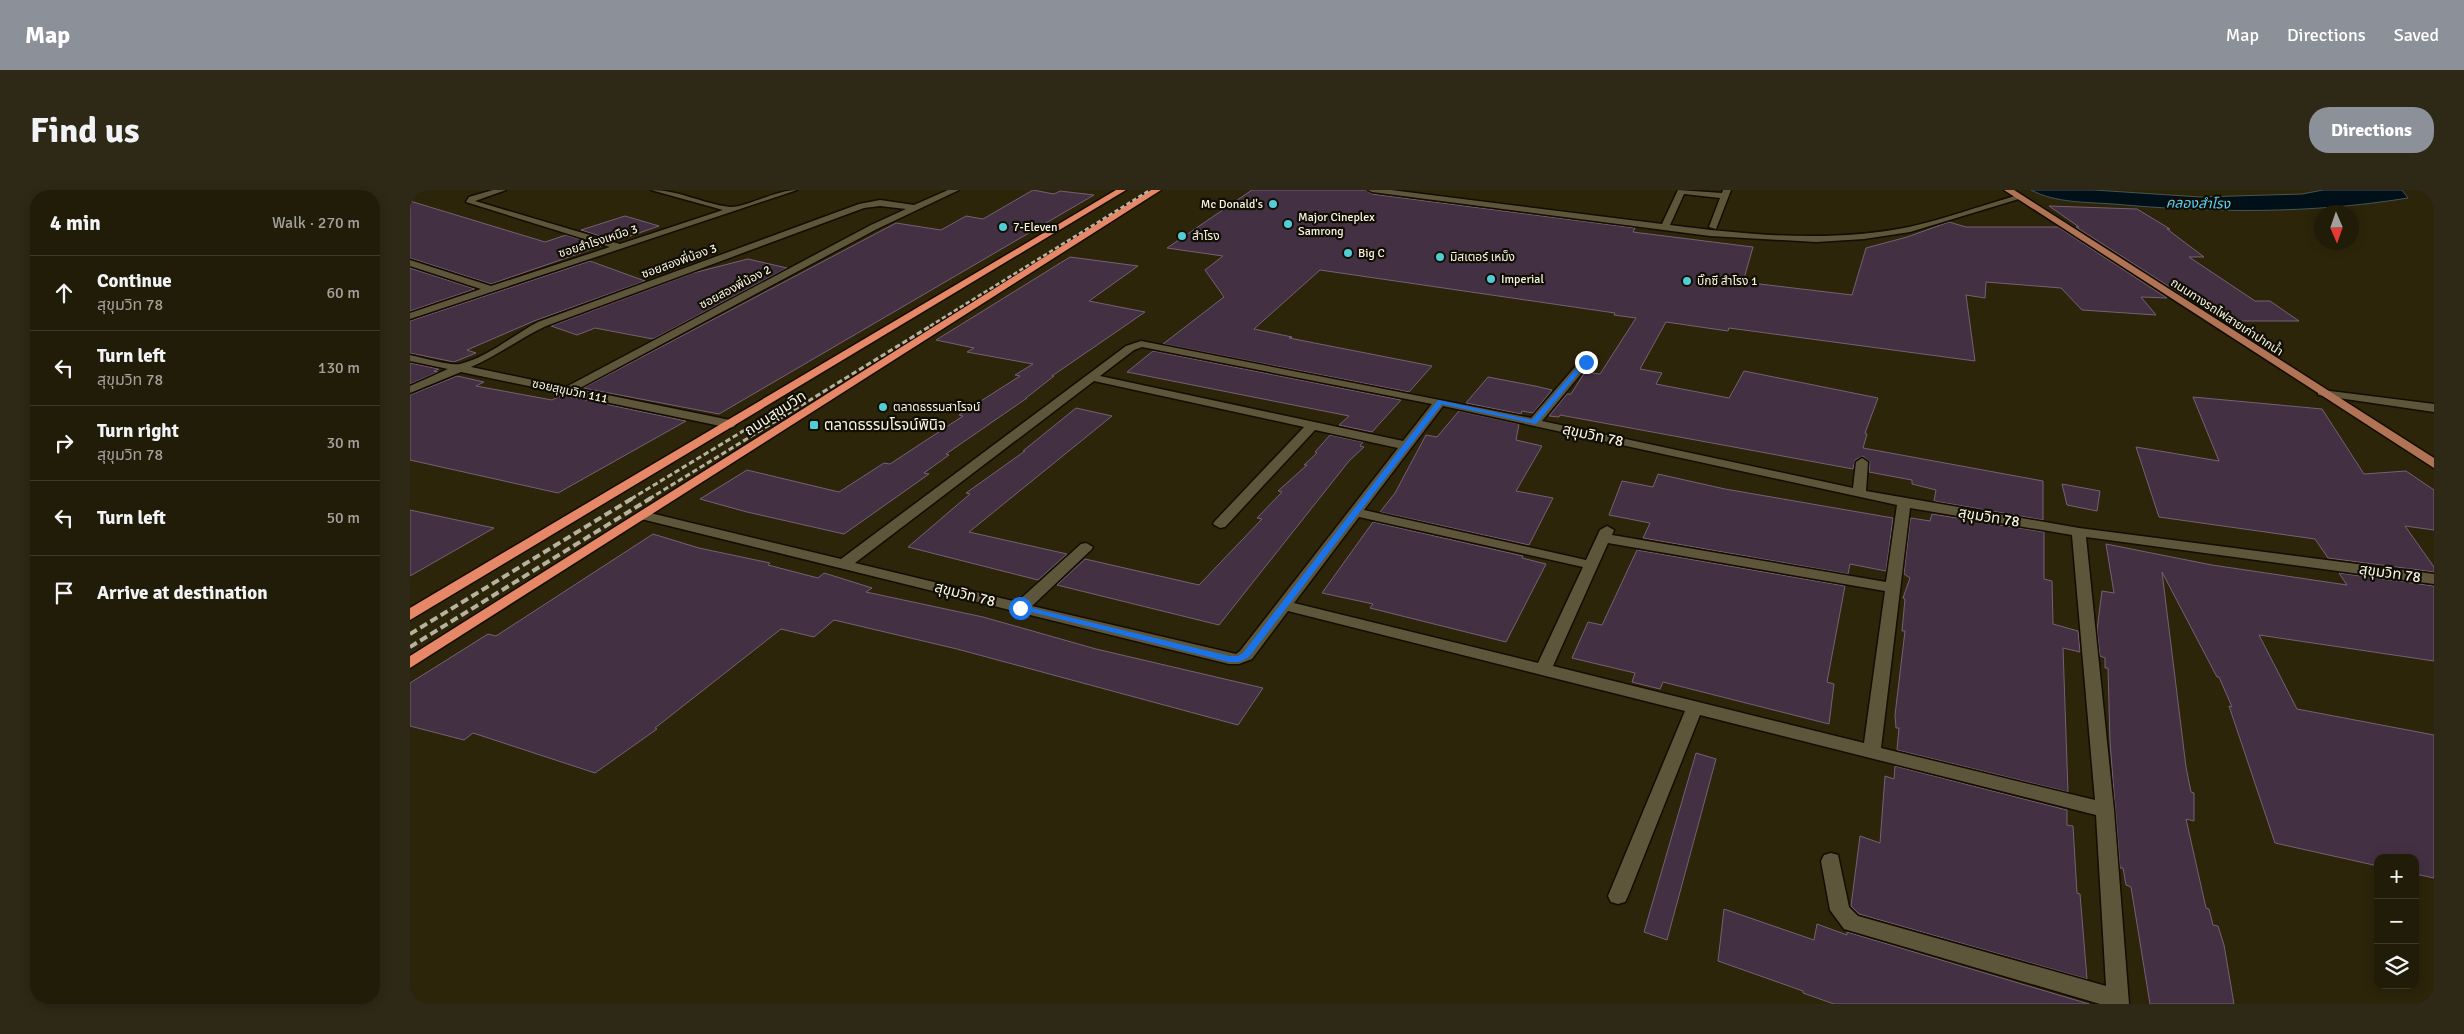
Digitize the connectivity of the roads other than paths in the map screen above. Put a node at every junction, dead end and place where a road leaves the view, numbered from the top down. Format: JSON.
{"nodes":[{"id":1,"x":502,"y":190,"type":"edge"},
{"id":2,"x":655,"y":190,"type":"edge"},
{"id":3,"x":793,"y":190,"type":"edge"},
{"id":4,"x":954,"y":190,"type":"edge"},
{"id":5,"x":1122,"y":190,"type":"edge"},
{"id":6,"x":1157,"y":190,"type":"edge"},
{"id":7,"x":1372,"y":190,"type":"edge"},
{"id":8,"x":1423,"y":190,"type":"edge"},
{"id":9,"x":1682,"y":191,"type":"edge"},
{"id":10,"x":2002,"y":192,"type":"edge"},
{"id":11,"x":1726,"y":193,"type":"edge"},
{"id":12,"x":2018,"y":198,"type":"junction"},
{"id":13,"x":915,"y":208,"type":"junction"},
{"id":14,"x":732,"y":210,"type":"junction"},
{"id":15,"x":1918,"y":218,"type":"junction"},
{"id":16,"x":1930,"y":223,"type":"junction"},
{"id":17,"x":1666,"y":224,"type":"junction"},
{"id":18,"x":1713,"y":227,"type":"junction"},
{"id":19,"x":1813,"y":236,"type":"junction"},
{"id":20,"x":620,"y":248,"type":"junction"},
{"id":21,"x":410,"y":263,"type":"edge"},
{"id":22,"x":489,"y":289,"type":"junction"},
{"id":23,"x":410,"y":316,"type":"edge"},
{"id":24,"x":410,"y":358,"type":"edge"},
{"id":25,"x":1586,"y":362,"type":"dead end"},
{"id":26,"x":458,"y":368,"type":"junction"},
{"id":27,"x":1092,"y":377,"type":"junction"},
{"id":28,"x":410,"y":390,"type":"edge"},
{"id":29,"x":568,"y":390,"type":"junction"},
{"id":30,"x":2322,"y":393,"type":"junction"},
{"id":31,"x":1440,"y":402,"type":"junction"},
{"id":32,"x":2434,"y":408,"type":"edge"},
{"id":33,"x":1534,"y":422,"type":"junction"},
{"id":34,"x":730,"y":424,"type":"junction"},
{"id":35,"x":1313,"y":425,"type":"junction"},
{"id":36,"x":1407,"y":446,"type":"junction"},
{"id":37,"x":1862,"y":462,"type":"dead end"},
{"id":38,"x":2434,"y":464,"type":"edge"},
{"id":39,"x":1859,"y":493,"type":"junction"},
{"id":40,"x":1904,"y":503,"type":"junction"},
{"id":41,"x":1356,"y":512,"type":"junction"},
{"id":42,"x":646,"y":516,"type":"junction"},
{"id":43,"x":1220,"y":524,"type":"dead end"},
{"id":44,"x":2080,"y":532,"type":"junction"},
{"id":45,"x":1086,"y":547,"type":"dead end"},
{"id":46,"x":844,"y":564,"type":"junction"},
{"id":47,"x":1591,"y":565,"type":"junction"},
{"id":48,"x":2434,"y":579,"type":"edge"},
{"id":49,"x":1893,"y":588,"type":"junction"},
{"id":50,"x":1284,"y":605,"type":"junction"},
{"id":51,"x":1020,"y":608,"type":"junction"},
{"id":52,"x":413,"y":611,"type":"edge"},
{"id":53,"x":410,"y":663,"type":"edge"},
{"id":54,"x":1543,"y":670,"type":"junction"},
{"id":55,"x":1695,"y":707,"type":"junction"},
{"id":56,"x":1872,"y":752,"type":"junction"},
{"id":57,"x":2105,"y":810,"type":"junction"},
{"id":58,"x":1831,"y":861,"type":"dead end"},
{"id":59,"x":1618,"y":896,"type":"dead end"},
{"id":60,"x":2118,"y":1002,"type":"edge"}],
"edges":[{"from":1,"to":20,"type":"street"},
{"from":2,"to":14,"type":"street"},
{"from":3,"to":14,"type":"street","name":"ซอยสำโรงเหนือ 3"},
{"from":4,"to":13,"type":"street","name":"ซอยสองพี่น้อง 2"},
{"from":5,"to":34,"type":"highway","name":"ถนนสุขุมวิท"},
{"from":6,"to":42,"type":"highway","name":"ถนนสุขุมวิท"},
{"from":7,"to":17,"type":"street"},
{"from":8,"to":17,"type":"street"},
{"from":9,"to":11,"type":"street"},
{"from":9,"to":17,"type":"street"},
{"from":10,"to":12,"type":"main road","name":"ถนนทางรถไฟสายเก่าปากน้ำ"},
{"from":10,"to":15,"type":"street"},
{"from":11,"to":18,"type":"street"},
{"from":12,"to":16,"type":"street"},
{"from":12,"to":30,"type":"main road","name":"ถนนทางรถไฟสายเก่าปากน้ำ"},
{"from":13,"to":26,"type":"street","name":"ซอยสองพี่น้อง 3"},
{"from":13,"to":29,"type":"street","name":"ซอยสองพี่น้อง 2"},
{"from":14,"to":20,"type":"street","name":"ซอยสำโรงเหนือ 3"},
{"from":15,"to":16,"type":"street"},
{"from":15,"to":19,"type":"street"},
{"from":16,"to":19,"type":"street"},
{"from":17,"to":18,"type":"street"},
{"from":17,"to":19,"type":"street"},
{"from":18,"to":19,"type":"street"},
{"from":20,"to":22,"type":"street","name":"ซอยสำโรงเหนือ 3"},
{"from":21,"to":22,"type":"street"},
{"from":22,"to":23,"type":"street","name":"ซอยสำโรงเหนือ 3"},
{"from":24,"to":26,"type":"street","name":"ซอยสุขุมวิท 111"},
{"from":25,"to":33,"type":"street"},
{"from":26,"to":28,"type":"street","name":"ซอยสองพี่น้อง 3"},
{"from":26,"to":29,"type":"street","name":"ซอยสุขุมวิท 111"},
{"from":27,"to":31,"type":"street"},
{"from":27,"to":35,"type":"street"},
{"from":27,"to":46,"type":"street"},
{"from":29,"to":34,"type":"street","name":"ซอยสุขุมวิท 111"},
{"from":30,"to":32,"type":"street"},
{"from":30,"to":38,"type":"main road","name":"ถนนทางรถไฟสายเก่าปากน้ำ"},
{"from":31,"to":33,"type":"street","name":"สุขุมวิท 78"},
{"from":31,"to":36,"type":"street","name":"สุขุมวิท 78"},
{"from":33,"to":39,"type":"street","name":"สุขุมวิท 78"},
{"from":34,"to":52,"type":"highway","name":"ถนนสุขุมวิท"},
{"from":35,"to":36,"type":"street"},
{"from":35,"to":43,"type":"street"},
{"from":36,"to":41,"type":"street","name":"สุขุมวิท 78"},
{"from":37,"to":39,"type":"street"},
{"from":39,"to":40,"type":"street","name":"สุขุมวิท 78"},
{"from":40,"to":44,"type":"street","name":"สุขุมวิท 78"},
{"from":40,"to":49,"type":"street"},
{"from":41,"to":47,"type":"street"},
{"from":41,"to":50,"type":"street","name":"สุขุมวิท 78"},
{"from":42,"to":46,"type":"street","name":"สุขุมวิท 78"},
{"from":42,"to":53,"type":"highway","name":"ถนนสุขุมวิท"},
{"from":44,"to":48,"type":"street","name":"สุขุมวิท 78"},
{"from":44,"to":57,"type":"street"},
{"from":45,"to":51,"type":"street"},
{"from":46,"to":51,"type":"street","name":"สุขุมวิท 78"},
{"from":47,"to":49,"type":"street"},
{"from":47,"to":54,"type":"street"},
{"from":49,"to":56,"type":"street"},
{"from":50,"to":51,"type":"street","name":"สุขุมวิท 78"},
{"from":50,"to":54,"type":"street"},
{"from":54,"to":55,"type":"street"},
{"from":55,"to":56,"type":"street"},
{"from":55,"to":59,"type":"street"},
{"from":56,"to":57,"type":"street"},
{"from":57,"to":60,"type":"street"},
{"from":58,"to":60,"type":"street"}]}
